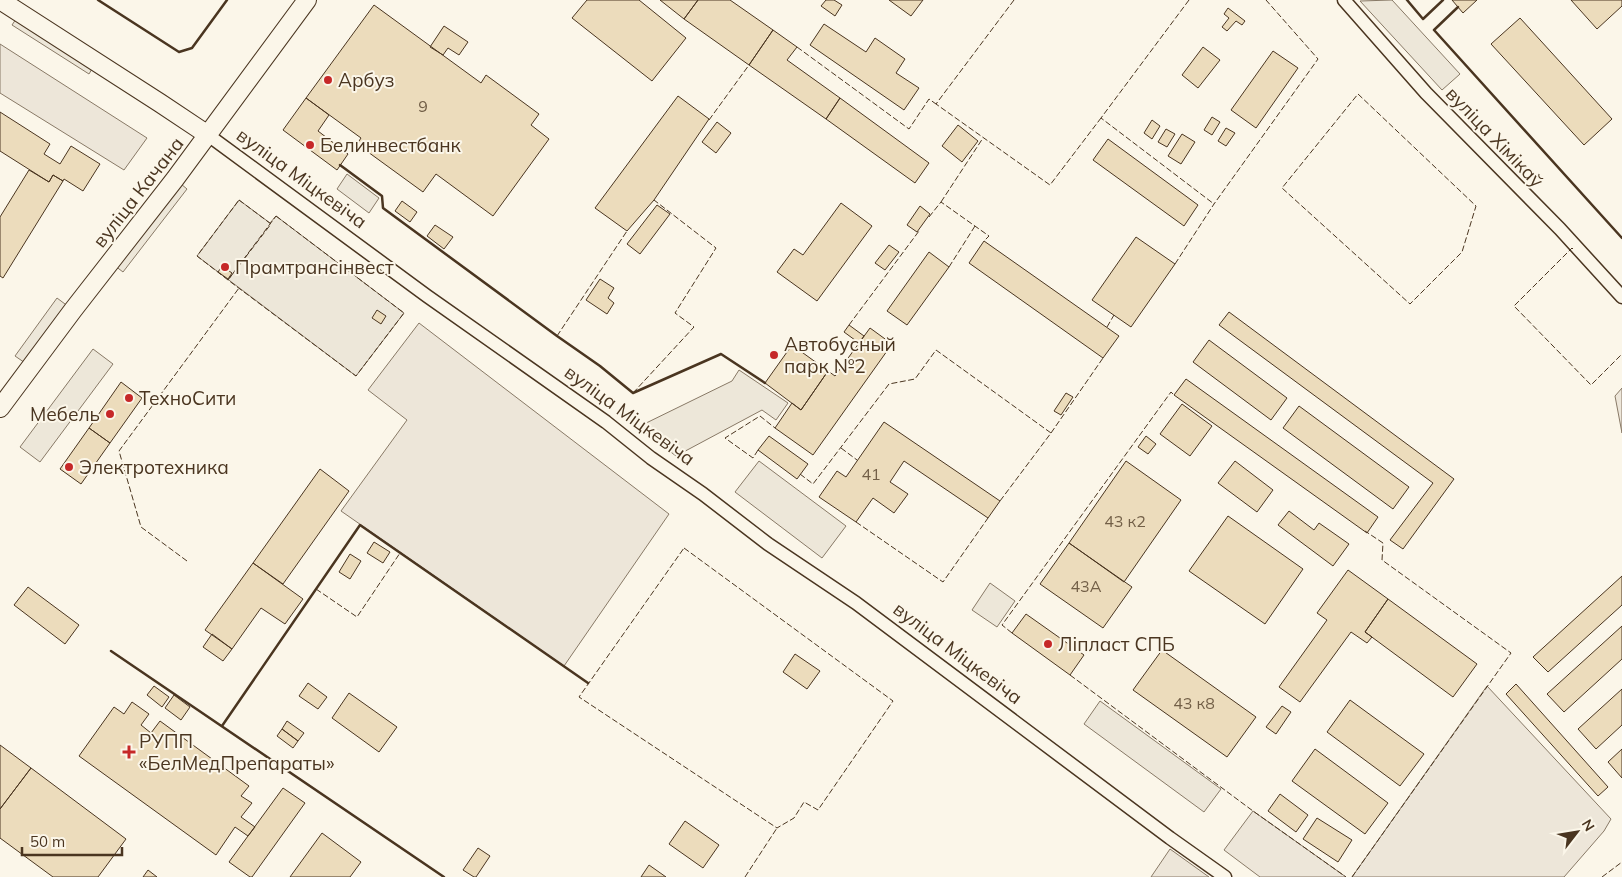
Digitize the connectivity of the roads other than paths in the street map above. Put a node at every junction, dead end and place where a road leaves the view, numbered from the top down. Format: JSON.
{"nodes":[{"id":1,"x":0,"y":0,"type":"edge"},
{"id":2,"x":307,"y":0,"type":"edge"},
{"id":3,"x":1344,"y":0,"type":"edge"},
{"id":4,"x":208,"y":135,"type":"junction"},
{"id":5,"x":1622,"y":297,"type":"edge"},
{"id":6,"x":0,"y":408,"type":"edge"},
{"id":7,"x":1225,"y":877,"type":"edge"}],
"edges":[{"from":1,"to":4,"type":"main road","name":"вуліца Міцкевіча"},
{"from":2,"to":4,"type":"main road","name":"вуліца Качана"},
{"from":3,"to":5,"type":"street","name":"вуліца Хімікаў"},
{"from":4,"to":6,"type":"main road","name":"вуліца Качана"},
{"from":4,"to":7,"type":"street","name":"вуліца Міцкевіча"}]}
